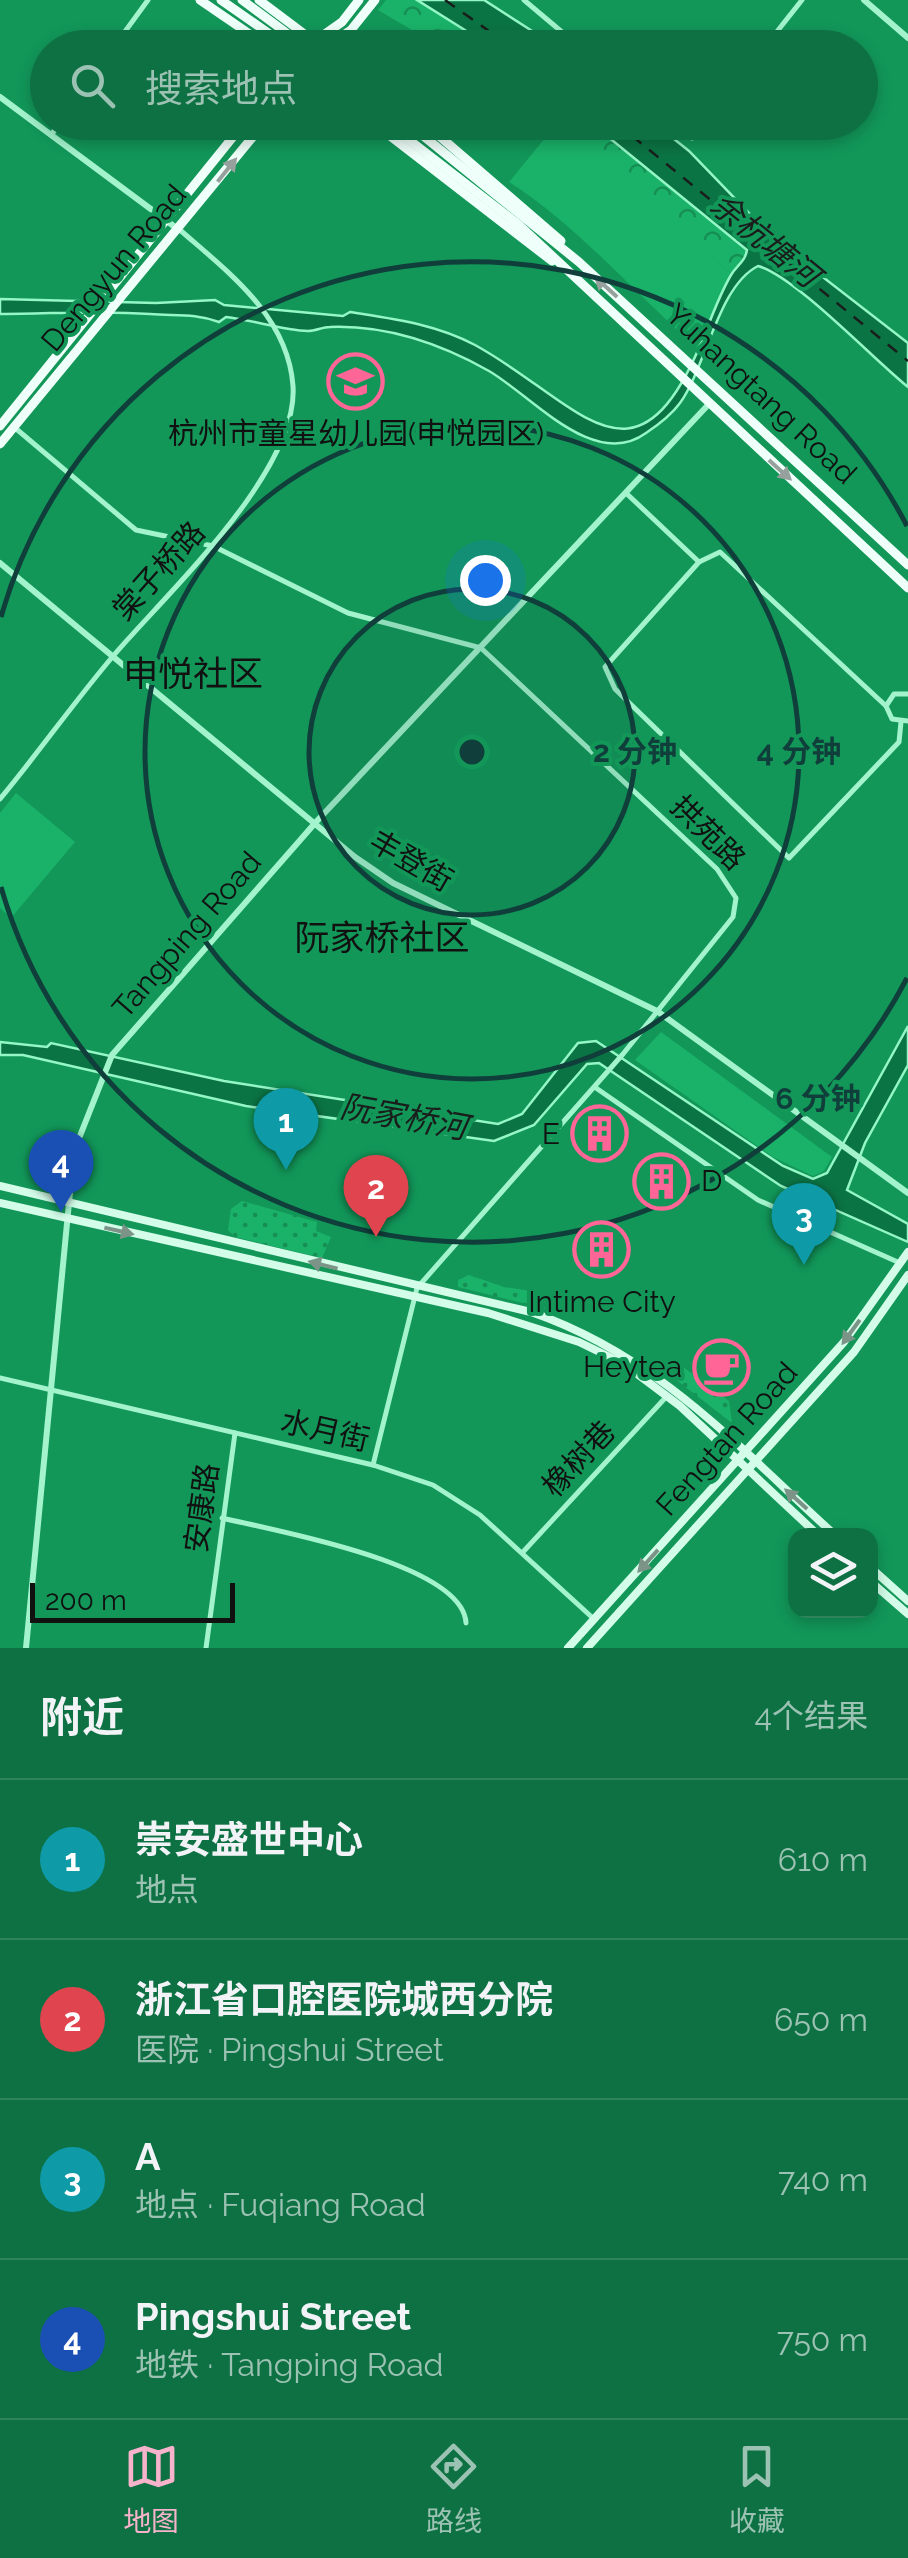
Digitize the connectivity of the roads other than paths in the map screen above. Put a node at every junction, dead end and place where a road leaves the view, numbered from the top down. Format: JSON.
{"nodes":[{"id":1,"x":148,"y":0,"type":"edge"},
{"id":2,"x":200,"y":0,"type":"edge"},
{"id":3,"x":221,"y":0,"type":"edge"},
{"id":4,"x":242,"y":0,"type":"edge"},
{"id":5,"x":259,"y":0,"type":"edge"},
{"id":6,"x":359,"y":0,"type":"edge"},
{"id":7,"x":375,"y":0,"type":"edge"},
{"id":8,"x":524,"y":0,"type":"edge"},
{"id":9,"x":802,"y":0,"type":"edge"},
{"id":10,"x":864,"y":0,"type":"edge"},
{"id":11,"x":127,"y":30,"type":"edge"},
{"id":12,"x":244,"y":30,"type":"edge"},
{"id":13,"x":272,"y":30,"type":"edge"},
{"id":14,"x":276,"y":30,"type":"tunnel mouth"},
{"id":15,"x":293,"y":30,"type":"tunnel mouth"},
{"id":16,"x":329,"y":30,"type":"edge"},
{"id":17,"x":352,"y":30,"type":"edge"},
{"id":18,"x":560,"y":30,"type":"edge"},
{"id":19,"x":778,"y":30,"type":"edge"},
{"id":20,"x":908,"y":38,"type":"edge"},
{"id":21,"x":0,"y":98,"type":"edge"},
{"id":22,"x":30,"y":119,"type":"edge"},
{"id":23,"x":60,"y":140,"type":"edge"},
{"id":24,"x":231,"y":140,"type":"edge"},
{"id":25,"x":252,"y":140,"type":"edge"},
{"id":26,"x":395,"y":140,"type":"edge"},
{"id":27,"x":409,"y":140,"type":"edge"},
{"id":28,"x":428,"y":140,"type":"edge"},
{"id":29,"x":444,"y":140,"type":"edge"},
{"id":30,"x":167,"y":220,"type":"junction"},
{"id":31,"x":179,"y":230,"type":"junction"},
{"id":32,"x":579,"y":262,"type":"junction"},
{"id":33,"x":586,"y":286,"type":"junction"},
{"id":34,"x":708,"y":405,"type":"junction"},
{"id":35,"x":0,"y":426,"type":"edge"},
{"id":36,"x":14,"y":427,"type":"junction"},
{"id":37,"x":0,"y":444,"type":"edge"},
{"id":38,"x":626,"y":493,"type":"junction"},
{"id":39,"x":212,"y":546,"type":"junction"},
{"id":40,"x":698,"y":562,"type":"junction"},
{"id":41,"x":0,"y":563,"type":"edge"},
{"id":42,"x":908,"y":565,"type":"edge"},
{"id":43,"x":908,"y":587,"type":"edge"},
{"id":44,"x":481,"y":648,"type":"junction"},
{"id":45,"x":113,"y":656,"type":"junction"},
{"id":46,"x":908,"y":694,"type":"edge"},
{"id":47,"x":886,"y":706,"type":"junction"},
{"id":48,"x":905,"y":722,"type":"edge"},
{"id":49,"x":0,"y":799,"type":"edge"},
{"id":50,"x":316,"y":822,"type":"junction"},
{"id":51,"x":657,"y":1011,"type":"junction"},
{"id":52,"x":595,"y":1087,"type":"junction"},
{"id":53,"x":0,"y":1186,"type":"edge"},
{"id":54,"x":908,"y":1194,"type":"edge"},
{"id":55,"x":67,"y":1201,"type":"junction"},
{"id":56,"x":0,"y":1203,"type":"edge"},
{"id":57,"x":65,"y":1218,"type":"junction"},
{"id":58,"x":908,"y":1252,"type":"edge"},
{"id":59,"x":900,"y":1263,"type":"junction"},
{"id":60,"x":908,"y":1275,"type":"edge"},
{"id":61,"x":415,"y":1293,"type":"junction"},
{"id":62,"x":0,"y":1378,"type":"edge"},
{"id":63,"x":53,"y":1392,"type":"junction"},
{"id":64,"x":667,"y":1396,"type":"junction"},
{"id":65,"x":234,"y":1434,"type":"junction"},
{"id":66,"x":744,"y":1453,"type":"junction"},
{"id":67,"x":736,"y":1463,"type":"junction"},
{"id":68,"x":756,"y":1463,"type":"junction"},
{"id":69,"x":373,"y":1465,"type":"junction"},
{"id":70,"x":748,"y":1473,"type":"junction"},
{"id":71,"x":222,"y":1518,"type":"junction"},
{"id":72,"x":810,"y":1528,"type":"edge"},
{"id":73,"x":827,"y":1528,"type":"edge"},
{"id":74,"x":523,"y":1552,"type":"junction"},
{"id":75,"x":878,"y":1574,"type":"edge"},
{"id":76,"x":878,"y":1588,"type":"edge"},
{"id":77,"x":908,"y":1601,"type":"edge"},
{"id":78,"x":908,"y":1614,"type":"edge"},
{"id":79,"x":595,"y":1620,"type":"junction"},
{"id":80,"x":466,"y":1623,"type":"dead end"},
{"id":81,"x":26,"y":1648,"type":"edge"},
{"id":82,"x":206,"y":1648,"type":"edge"},
{"id":83,"x":568,"y":1648,"type":"edge"},
{"id":84,"x":587,"y":1648,"type":"edge"}],
"edges":[{"from":1,"to":11,"type":"street"},
{"from":2,"to":12,"type":"main road"},
{"from":3,"to":13,"type":"main road"},
{"from":4,"to":14,"type":"main road"},
{"from":5,"to":15,"type":"main road"},
{"from":6,"to":16,"type":"main road"},
{"from":7,"to":17,"type":"main road"},
{"from":8,"to":18,"type":"street"},
{"from":9,"to":19,"type":"street"},
{"from":10,"to":20,"type":"street"},
{"from":21,"to":22,"type":"street"},
{"from":23,"to":30,"type":"street"},
{"from":24,"to":30,"type":"main road","name":"Dengyun Road"},
{"from":31,"to":25,"type":"main road","name":"Dengyun Road","one_way":true},
{"from":26,"to":33,"type":"main road","name":"Yuhangtang Road"},
{"from":27,"to":33,"type":"main road","name":"Yuhangtang Road"},
{"from":28,"to":32,"type":"main road","name":"Yuhangtang Road"},
{"from":29,"to":32,"type":"main road","name":"Yuhangtang Road"},
{"from":30,"to":31,"type":"street"},
{"from":30,"to":35,"type":"main road","name":"Dengyun Road"},
{"from":31,"to":36,"type":"main road","name":"Dengyun Road"},
{"from":31,"to":39,"type":"street","name":"棠子桥路"},
{"from":42,"to":32,"type":"main road","name":"Yuhangtang Road","one_way":true},
{"from":33,"to":34,"type":"main road","name":"Yuhangtang Road"},
{"from":34,"to":38,"type":"street","name":"Tangping Road"},
{"from":34,"to":43,"type":"main road","name":"Yuhangtang Road","one_way":true},
{"from":36,"to":37,"type":"main road","name":"Dengyun Road"},
{"from":36,"to":39,"type":"street","name":"拱苑路"},
{"from":38,"to":40,"type":"street"},
{"from":38,"to":44,"type":"street","name":"Tangping Road"},
{"from":39,"to":44,"type":"street","name":"拱苑路"},
{"from":39,"to":45,"type":"street","name":"棠子桥路"},
{"from":40,"to":47,"type":"street"},
{"from":40,"to":48,"type":"street"},
{"from":41,"to":45,"type":"street","name":"丰登街"},
{"from":44,"to":50,"type":"street","name":"Tangping Road"},
{"from":44,"to":51,"type":"street","name":"拱苑路"},
{"from":45,"to":49,"type":"street","name":"棠子桥路"},
{"from":45,"to":50,"type":"street","name":"丰登街"},
{"from":46,"to":47,"type":"street"},
{"from":47,"to":48,"type":"street"},
{"from":50,"to":51,"type":"street","name":"丰登街"},
{"from":50,"to":55,"type":"street","name":"Tangping Road"},
{"from":51,"to":52,"type":"street","name":"拱苑路"},
{"from":51,"to":54,"type":"street","name":"丰登街"},
{"from":52,"to":59,"type":"street"},
{"from":52,"to":61,"type":"street","name":"拱苑路"},
{"from":53,"to":55,"type":"main road"},
{"from":55,"to":57,"type":"street","name":"Tangping Road"},
{"from":61,"to":55,"type":"main road","one_way":true},
{"from":56,"to":57,"type":"main road"},
{"from":57,"to":61,"type":"main road","one_way":true},
{"from":57,"to":63,"type":"street","name":"Tangping Road"},
{"from":58,"to":59,"type":"main road","name":"Fengtan Road"},
{"from":59,"to":66,"type":"main road","name":"Fengtan Road","one_way":true},
{"from":60,"to":68,"type":"main road","name":"Fengtan Road"},
{"from":61,"to":64,"type":"main road"},
{"from":61,"to":66,"type":"main road"},
{"from":61,"to":69,"type":"street","name":"拱苑路"},
{"from":62,"to":63,"type":"street","name":"水月街"},
{"from":63,"to":65,"type":"street","name":"水月街"},
{"from":63,"to":81,"type":"street","name":"Tangping Road"},
{"from":64,"to":67,"type":"main road"},
{"from":64,"to":74,"type":"street","name":"橡树巷"},
{"from":65,"to":69,"type":"street","name":"水月街"},
{"from":65,"to":71,"type":"street","name":"安康路"},
{"from":66,"to":67,"type":"main road","name":"Fengtan Road"},
{"from":66,"to":68,"type":"main road"},
{"from":67,"to":70,"type":"main road"},
{"from":67,"to":79,"type":"main road","name":"Fengtan Road","one_way":true},
{"from":68,"to":70,"type":"main road","name":"Fengtan Road"},
{"from":73,"to":68,"type":"main road","one_way":true},
{"from":69,"to":74,"type":"street","name":"水月街"},
{"from":70,"to":72,"type":"main road"},
{"from":70,"to":84,"type":"main road","name":"Fengtan Road"},
{"from":71,"to":80,"type":"street"},
{"from":71,"to":82,"type":"street","name":"安康路"},
{"from":74,"to":79,"type":"street","name":"水月街"},
{"from":75,"to":77,"type":"main road"},
{"from":76,"to":78,"type":"main road"},
{"from":79,"to":83,"type":"main road","name":"Fengtan Road"}]}
